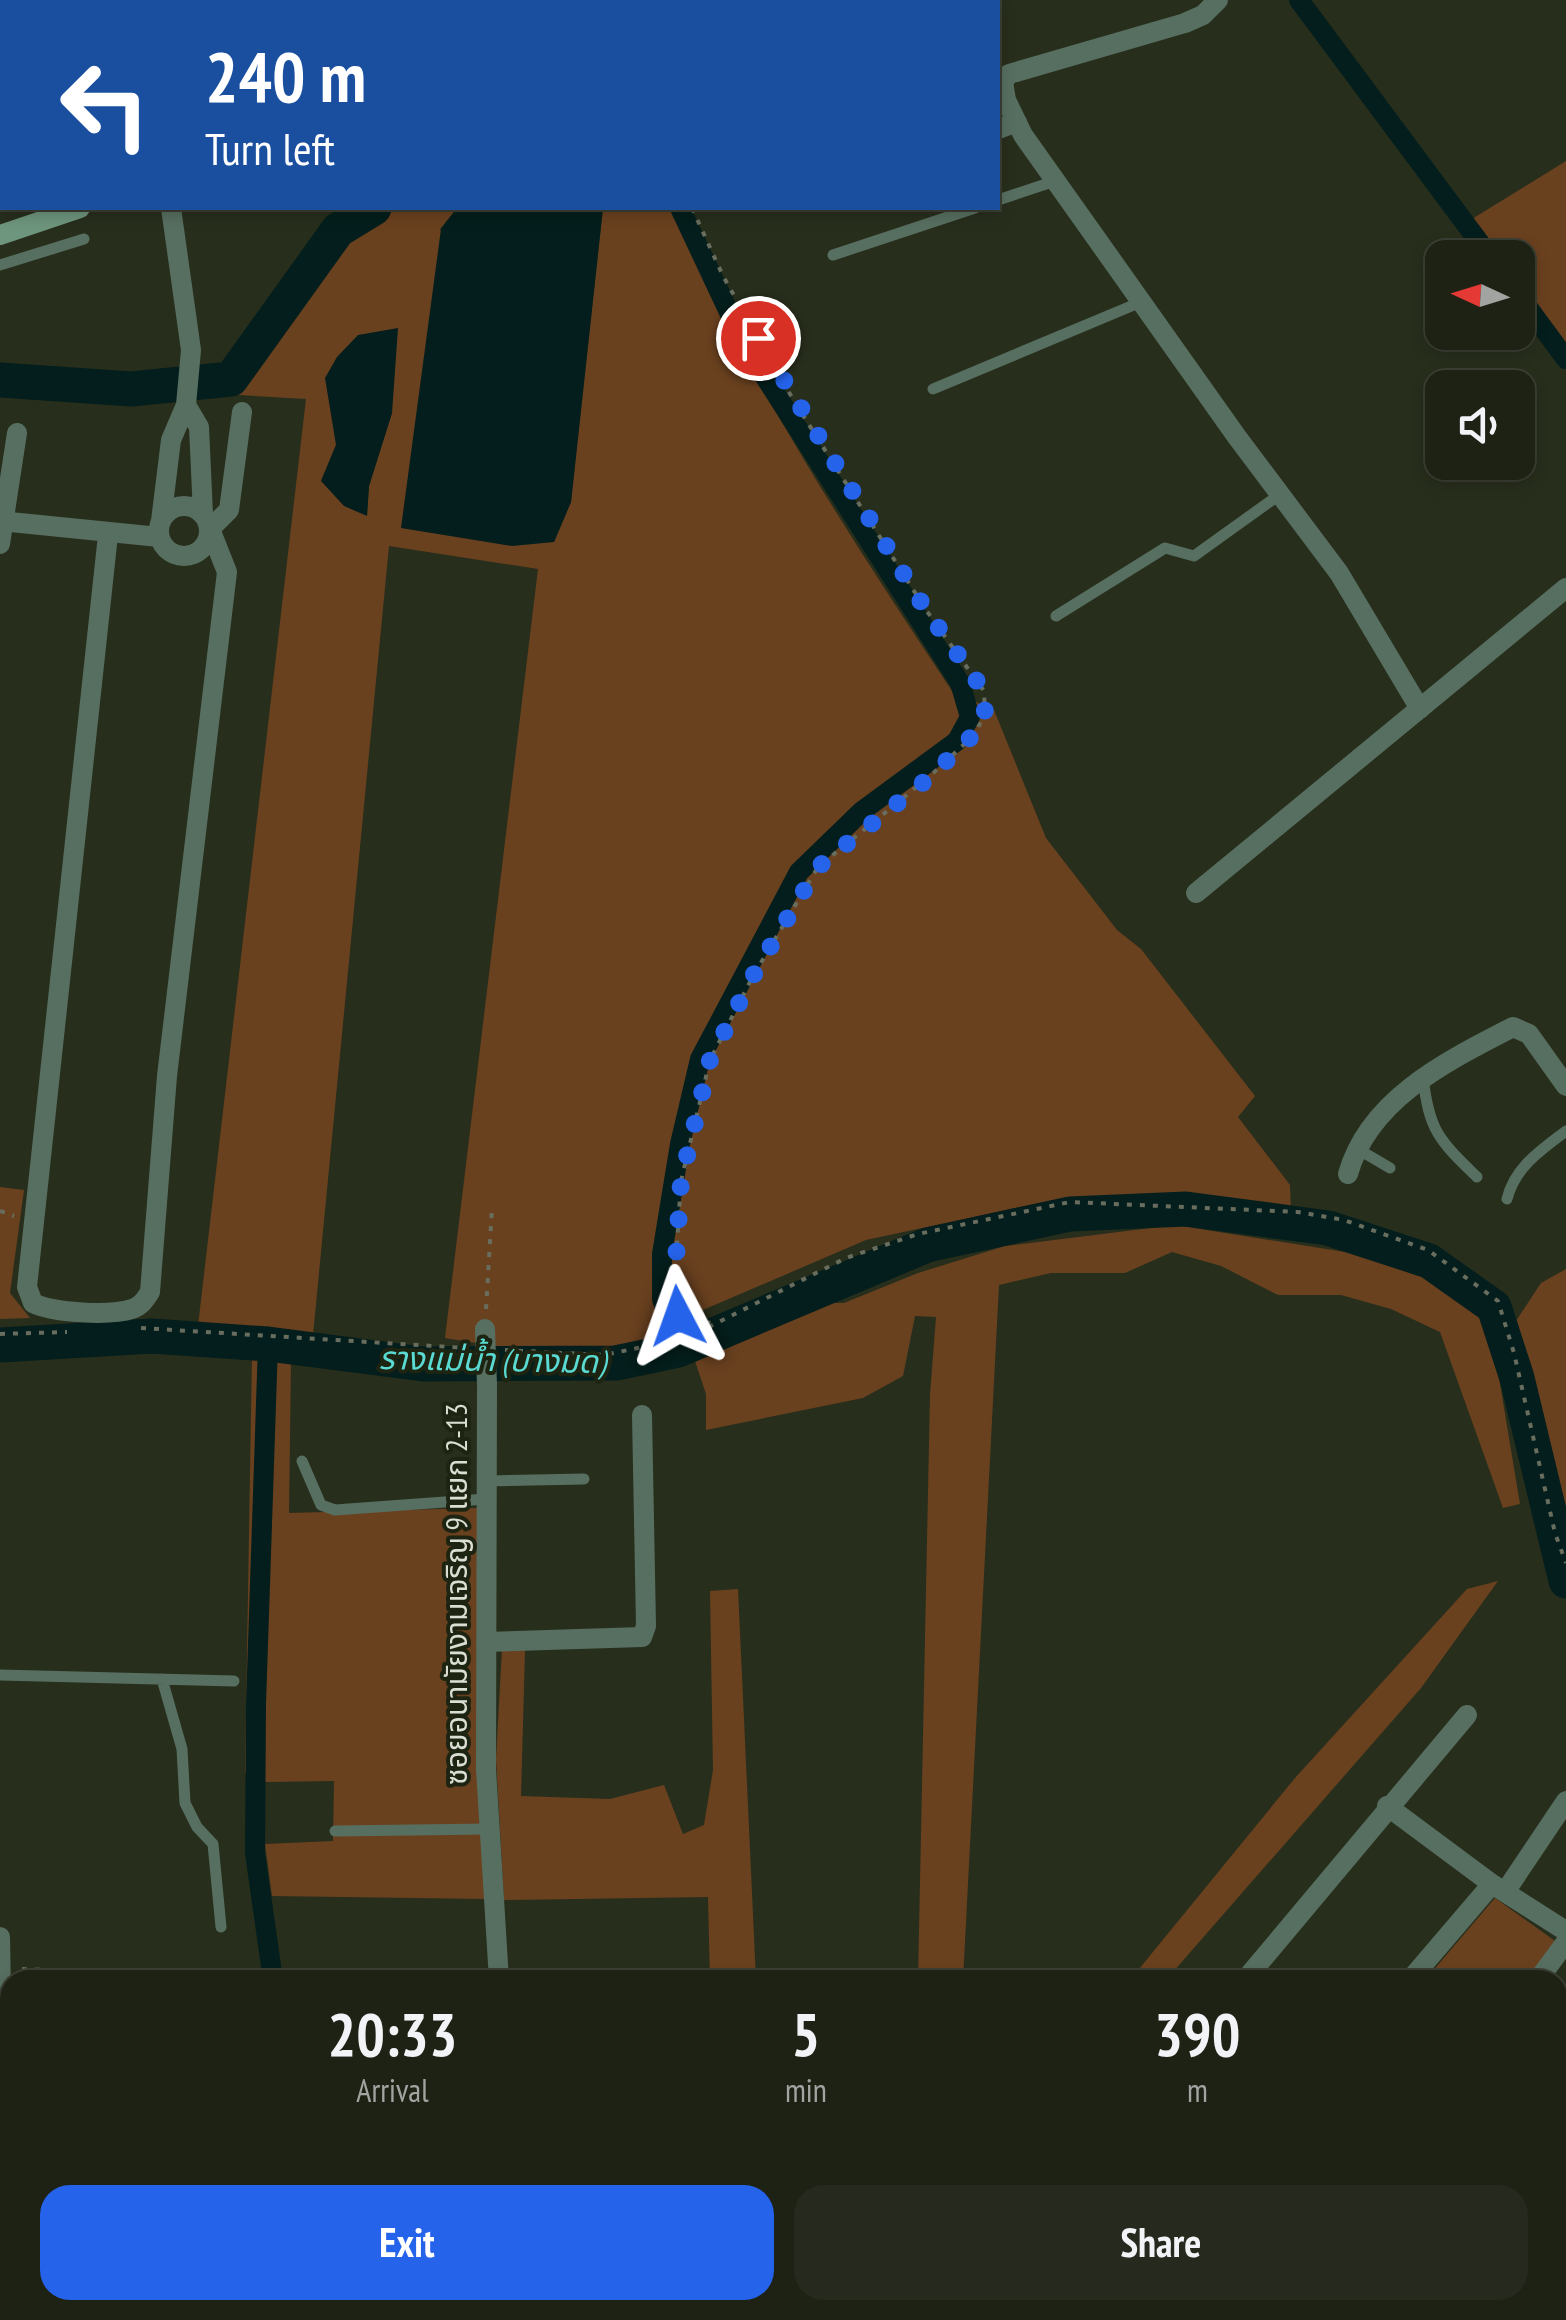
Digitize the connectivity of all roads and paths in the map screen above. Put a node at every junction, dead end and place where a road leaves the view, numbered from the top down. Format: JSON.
{"nodes":[{"id":1,"x":1218,"y":0,"type":"edge"},
{"id":2,"x":1007,"y":126,"type":"edge"},
{"id":3,"x":1055,"y":181,"type":"junction"},
{"id":4,"x":1000,"y":199,"type":"edge"},
{"id":5,"x":74,"y":210,"type":"edge"},
{"id":6,"x":171,"y":210,"type":"edge"},
{"id":7,"x":693,"y":210,"type":"edge"},
{"id":8,"x":969,"y":210,"type":"edge"},
{"id":9,"x":40,"y":222,"type":"junction"},
{"id":10,"x":0,"y":234,"type":"edge"},
{"id":11,"x":84,"y":239,"type":"dead end"},
{"id":12,"x":50,"y":250,"type":"junction"},
{"id":13,"x":833,"y":255,"type":"dead end"},
{"id":14,"x":0,"y":265,"type":"edge"},
{"id":15,"x":1141,"y":302,"type":"junction"},
{"id":16,"x":934,"y":389,"type":"dead end"},
{"id":17,"x":186,"y":400,"type":"junction"},
{"id":18,"x":242,"y":412,"type":"dead end"},
{"id":19,"x":16,"y":432,"type":"dead end"},
{"id":20,"x":1279,"y":495,"type":"junction"},
{"id":21,"x":1,"y":522,"type":"edge"},
{"id":22,"x":206,"y":522,"type":"junction"},
{"id":23,"x":160,"y":529,"type":"junction"},
{"id":24,"x":108,"y":534,"type":"junction"},
{"id":25,"x":0,"y":544,"type":"edge"},
{"id":26,"x":1566,"y":588,"type":"edge"},
{"id":27,"x":1056,"y":616,"type":"dead end"},
{"id":28,"x":1420,"y":708,"type":"junction"},
{"id":29,"x":1196,"y":893,"type":"dead end"},
{"id":30,"x":1422,"y":1077,"type":"junction"},
{"id":31,"x":1566,"y":1086,"type":"edge"},
{"id":32,"x":1566,"y":1131,"type":"edge"},
{"id":33,"x":1356,"y":1148,"type":"junction"},
{"id":34,"x":1390,"y":1168,"type":"dead end"},
{"id":35,"x":1348,"y":1174,"type":"dead end"},
{"id":36,"x":1476,"y":1177,"type":"dead end"},
{"id":37,"x":1507,"y":1199,"type":"dead end"},
{"id":38,"x":492,"y":1208,"type":"dead end"},
{"id":39,"x":715,"y":1324,"type":"junction"},
{"id":40,"x":131,"y":1328,"type":"dead end"},
{"id":41,"x":485,"y":1329,"type":"joint"},
{"id":42,"x":80,"y":1332,"type":"dead end"},
{"id":43,"x":0,"y":1334,"type":"edge"},
{"id":44,"x":474,"y":1349,"type":"dead end"},
{"id":45,"x":499,"y":1350,"type":"dead end"},
{"id":46,"x":642,"y":1415,"type":"dead end"},
{"id":47,"x":302,"y":1461,"type":"dead end"},
{"id":48,"x":584,"y":1479,"type":"dead end"},
{"id":49,"x":486,"y":1490,"type":"junction"},
{"id":50,"x":1566,"y":1563,"type":"edge"},
{"id":51,"x":486,"y":1642,"type":"junction"},
{"id":52,"x":0,"y":1675,"type":"edge"},
{"id":53,"x":162,"y":1679,"type":"junction"},
{"id":54,"x":234,"y":1680,"type":"dead end"},
{"id":55,"x":1468,"y":1715,"type":"dead end"},
{"id":56,"x":1566,"y":1801,"type":"edge"},
{"id":57,"x":1387,"y":1806,"type":"junction"},
{"id":58,"x":490,"y":1829,"type":"junction"},
{"id":59,"x":336,"y":1831,"type":"dead end"},
{"id":60,"x":1498,"y":1888,"type":"junction"},
{"id":61,"x":221,"y":1927,"type":"dead end"},
{"id":62,"x":1566,"y":1931,"type":"edge"},
{"id":63,"x":0,"y":1937,"type":"edge"},
{"id":64,"x":1566,"y":1942,"type":"edge"},
{"id":65,"x":2,"y":1968,"type":"edge"},
{"id":66,"x":54,"y":1970,"type":"edge"},
{"id":67,"x":498,"y":1970,"type":"edge"},
{"id":68,"x":1253,"y":1970,"type":"edge"},
{"id":69,"x":1420,"y":1970,"type":"edge"},
{"id":70,"x":1545,"y":1970,"type":"edge"}],
"edges":[{"from":1,"to":2,"type":"street"},
{"from":2,"to":3,"type":"street"},
{"from":3,"to":4,"type":"lane"},
{"from":3,"to":15,"type":"street"},
{"from":5,"to":9,"type":"street"},
{"from":6,"to":17,"type":"street"},
{"from":7,"to":39,"type":"path"},
{"from":8,"to":13,"type":"lane"},
{"from":9,"to":10,"type":"street"},
{"from":9,"to":12,"type":"lane"},
{"from":11,"to":12,"type":"lane"},
{"from":12,"to":14,"type":"lane"},
{"from":15,"to":16,"type":"lane"},
{"from":15,"to":20,"type":"street"},
{"from":17,"to":22,"type":"street"},
{"from":17,"to":23,"type":"street"},
{"from":18,"to":22,"type":"street"},
{"from":19,"to":21,"type":"street"},
{"from":20,"to":27,"type":"lane"},
{"from":20,"to":28,"type":"street"},
{"from":21,"to":24,"type":"street"},
{"from":21,"to":25,"type":"street"},
{"from":22,"to":23,"type":"street"},
{"from":22,"to":23,"type":"street"},
{"from":22,"to":24,"type":"street"},
{"from":23,"to":24,"type":"street"},
{"from":26,"to":28,"type":"street"},
{"from":28,"to":29,"type":"street"},
{"from":30,"to":31,"type":"street"},
{"from":30,"to":33,"type":"street"},
{"from":30,"to":36,"type":"lane"},
{"from":32,"to":37,"type":"lane"},
{"from":33,"to":34,"type":"lane"},
{"from":33,"to":35,"type":"street"},
{"from":38,"to":41,"type":"path"},
{"from":39,"to":45,"type":"path"},
{"from":39,"to":50,"type":"path"},
{"from":40,"to":44,"type":"path"},
{"from":41,"to":49,"type":"street","name":"ซอยอนามัยงามเจริญ 9 แยก 2-13","bridge":true},
{"from":42,"to":43,"type":"path"},
{"from":46,"to":51,"type":"street"},
{"from":47,"to":49,"type":"lane"},
{"from":48,"to":49,"type":"lane"},
{"from":49,"to":51,"type":"street","name":"ซอยอนามัยงามเจริญ 9 แยก 2-13"},
{"from":51,"to":58,"type":"street","name":"ซอยอนามัยงามเจริญ 9 แยก 2-13"},
{"from":52,"to":53,"type":"lane"},
{"from":53,"to":54,"type":"lane"},
{"from":53,"to":61,"type":"lane"},
{"from":55,"to":57,"type":"street"},
{"from":56,"to":60,"type":"street"},
{"from":57,"to":60,"type":"street"},
{"from":57,"to":68,"type":"street"},
{"from":58,"to":59,"type":"lane"},
{"from":58,"to":67,"type":"street","name":"ซอยอนามัยงามเจริญ 9 แยก 2-13"},
{"from":60,"to":62,"type":"street"},
{"from":60,"to":69,"type":"street"},
{"from":63,"to":65,"type":"street"},
{"from":64,"to":70,"type":"street"},
{"from":65,"to":66,"type":"path"}]}
